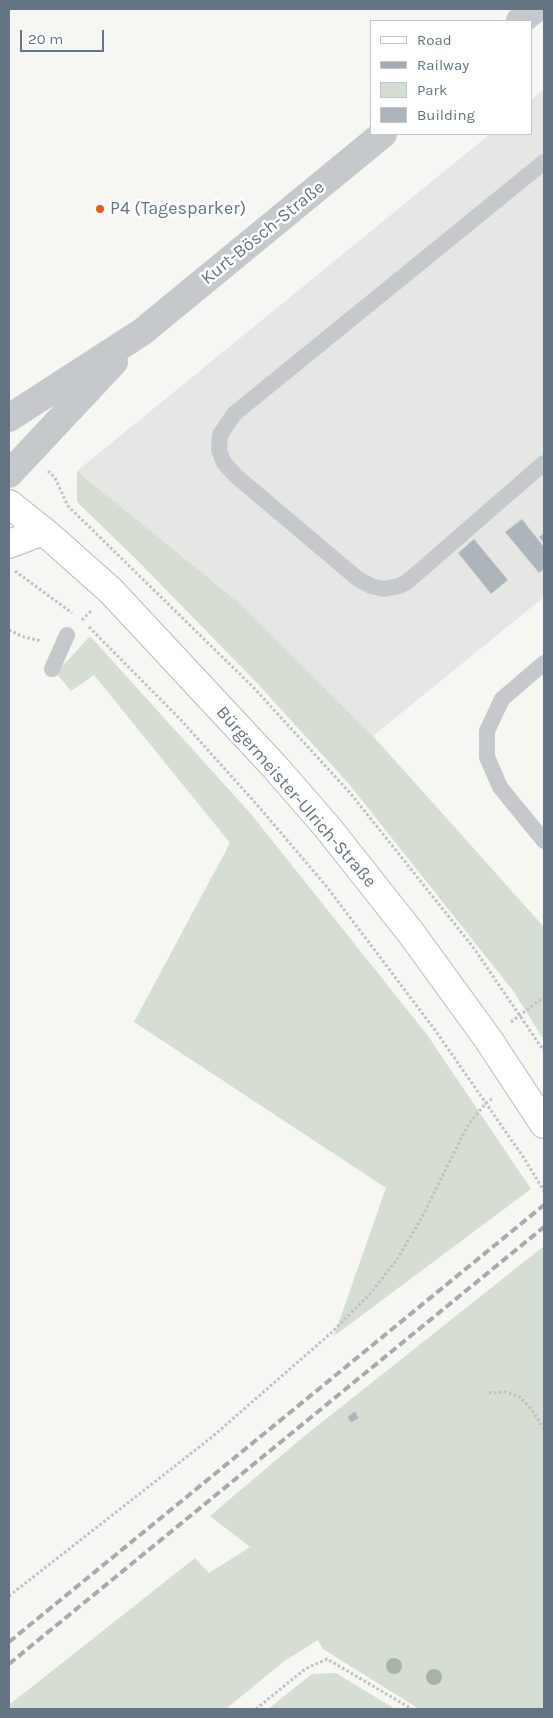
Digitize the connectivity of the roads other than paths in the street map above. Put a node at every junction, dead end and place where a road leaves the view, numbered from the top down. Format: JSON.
{"nodes":[{"id":1,"x":535,"y":9,"type":"edge"},
{"id":2,"x":521,"y":20,"type":"edge"},
{"id":3,"x":382,"y":135,"type":"edge"},
{"id":4,"x":544,"y":162,"type":"edge"},
{"id":5,"x":142,"y":332,"type":"junction"},
{"id":6,"x":9,"y":418,"type":"edge"},
{"id":7,"x":544,"y":464,"type":"edge"},
{"id":8,"x":9,"y":474,"type":"edge"},
{"id":9,"x":9,"y":504,"type":"edge"},
{"id":10,"x":42,"y":531,"type":"junction"},
{"id":11,"x":11,"y":557,"type":"edge"},
{"id":12,"x":67,"y":635,"type":"dead end"},
{"id":13,"x":544,"y":664,"type":"edge"},
{"id":14,"x":52,"y":669,"type":"dead end"},
{"id":15,"x":544,"y":841,"type":"edge"},
{"id":16,"x":544,"y":1124,"type":"edge"}],
"edges":[{"from":1,"to":2,"type":"street"},
{"from":3,"to":5,"type":"street","name":"Kurt-Bösch-Straße"},
{"from":4,"to":7,"type":"lane"},
{"from":5,"to":6,"type":"street","name":"Kurt-Bösch-Straße"},
{"from":5,"to":8,"type":"street","name":"Kurt-Bösch-Straße"},
{"from":9,"to":10,"type":"main road","name":"Bürgermeister-Ulrich-Straße"},
{"from":10,"to":11,"type":"main road"},
{"from":10,"to":16,"type":"main road","name":"Bürgermeister-Ulrich-Straße"},
{"from":12,"to":14,"type":"lane"},
{"from":13,"to":15,"type":"lane"}]}
